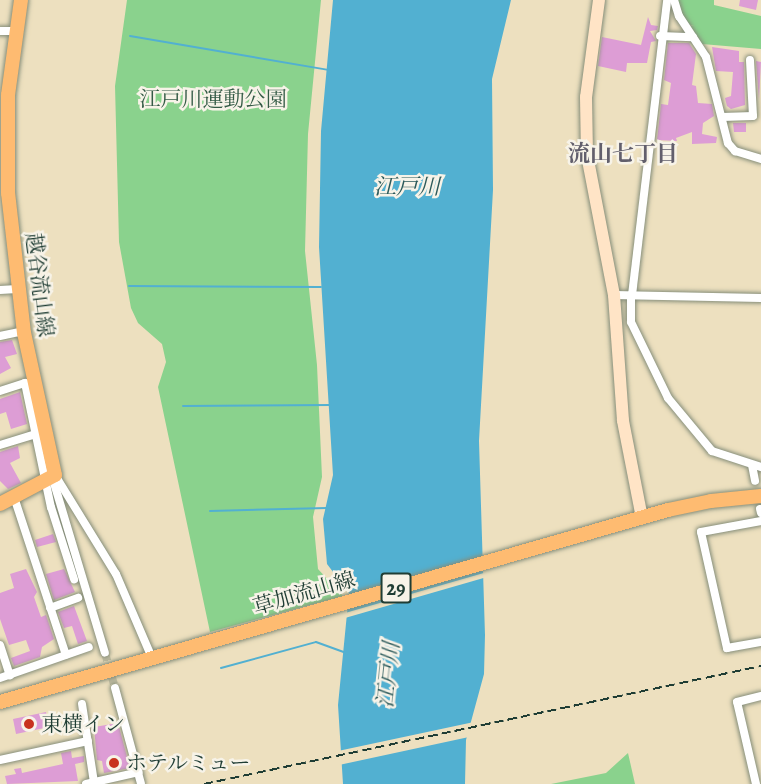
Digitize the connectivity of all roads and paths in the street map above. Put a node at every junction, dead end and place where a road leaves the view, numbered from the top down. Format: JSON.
{"nodes":[{"id":1,"x":21,"y":0,"type":"edge"},
{"id":2,"x":599,"y":0,"type":"edge"},
{"id":3,"x":667,"y":0,"type":"edge"},
{"id":4,"x":674,"y":0,"type":"edge"},
{"id":5,"x":0,"y":31,"type":"edge"},
{"id":6,"x":15,"y":31,"type":"junction"},
{"id":7,"x":660,"y":36,"type":"junction"},
{"id":8,"x":693,"y":37,"type":"junction"},
{"id":9,"x":750,"y":60,"type":"dead end"},
{"id":10,"x":4,"y":95,"type":"edge"},
{"id":11,"x":722,"y":117,"type":"junction"},
{"id":12,"x":761,"y":159,"type":"edge"},
{"id":13,"x":4,"y":160,"type":"edge"},
{"id":14,"x":6,"y":227,"type":"edge"},
{"id":15,"x":17,"y":289,"type":"junction"},
{"id":16,"x":0,"y":290,"type":"edge"},
{"id":17,"x":614,"y":295,"type":"junction"},
{"id":18,"x":632,"y":295,"type":"junction"},
{"id":19,"x":761,"y":298,"type":"edge"},
{"id":20,"x":24,"y":331,"type":"junction"},
{"id":21,"x":0,"y":336,"type":"edge"},
{"id":22,"x":0,"y":391,"type":"edge"},
{"id":23,"x":36,"y":434,"type":"junction"},
{"id":24,"x":0,"y":445,"type":"edge"},
{"id":25,"x":756,"y":466,"type":"edge"},
{"id":26,"x":51,"y":477,"type":"junction"},
{"id":27,"x":755,"y":481,"type":"dead end"},
{"id":28,"x":761,"y":496,"type":"edge"},
{"id":29,"x":14,"y":497,"type":"junction"},
{"id":30,"x":0,"y":504,"type":"edge"},
{"id":31,"x":638,"y":519,"type":"junction"},
{"id":32,"x":761,"y":521,"type":"edge"},
{"id":33,"x":74,"y":579,"type":"dead end"},
{"id":34,"x":78,"y":598,"type":"dead end"},
{"id":35,"x":50,"y":608,"type":"junction"},
{"id":36,"x":761,"y":642,"type":"edge"},
{"id":37,"x":0,"y":645,"type":"edge"},
{"id":38,"x":89,"y":647,"type":"dead end"},
{"id":39,"x":105,"y":653,"type":"tunnel mouth"},
{"id":40,"x":66,"y":655,"type":"junction"},
{"id":41,"x":156,"y":657,"type":"junction"},
{"id":42,"x":10,"y":675,"type":"junction"},
{"id":43,"x":0,"y":678,"type":"edge"},
{"id":44,"x":115,"y":688,"type":"tunnel mouth"},
{"id":45,"x":761,"y":696,"type":"edge"},
{"id":46,"x":0,"y":702,"type":"edge"},
{"id":47,"x":82,"y":704,"type":"dead end"},
{"id":48,"x":88,"y":741,"type":"junction"},
{"id":49,"x":0,"y":760,"type":"edge"},
{"id":50,"x":139,"y":772,"type":"junction"},
{"id":51,"x":90,"y":783,"type":"edge"},
{"id":52,"x":141,"y":784,"type":"edge"},
{"id":53,"x":756,"y":784,"type":"edge"}],
"edges":[{"from":1,"to":6,"type":"main road","name":"越谷流山線"},
{"from":2,"to":17,"type":"street"},
{"from":3,"to":7,"type":"street"},
{"from":4,"to":8,"type":"street"},
{"from":5,"to":6,"type":"street"},
{"from":6,"to":10,"type":"main road","name":"越谷流山線"},
{"from":7,"to":8,"type":"street"},
{"from":7,"to":18,"type":"street"},
{"from":8,"to":11,"type":"street"},
{"from":9,"to":11,"type":"street"},
{"from":10,"to":13,"type":"main road","name":"越谷流山線"},
{"from":11,"to":12,"type":"street"},
{"from":13,"to":14,"type":"main road","name":"越谷流山線"},
{"from":14,"to":15,"type":"main road","name":"越谷流山線"},
{"from":15,"to":16,"type":"street"},
{"from":15,"to":20,"type":"main road","name":"越谷流山線"},
{"from":17,"to":18,"type":"street"},
{"from":17,"to":31,"type":"street"},
{"from":18,"to":19,"type":"street"},
{"from":18,"to":25,"type":"street"},
{"from":20,"to":21,"type":"street"},
{"from":20,"to":26,"type":"main road","name":"越谷流山線"},
{"from":22,"to":23,"type":"street"},
{"from":23,"to":24,"type":"street"},
{"from":23,"to":26,"type":"street"},
{"from":25,"to":27,"type":"street"},
{"from":26,"to":29,"type":"main road"},
{"from":26,"to":33,"type":"street"},
{"from":26,"to":39,"type":"street"},
{"from":26,"to":41,"type":"street"},
{"from":28,"to":31,"type":"main road","name":"草加流山線","number":"29"},
{"from":29,"to":30,"type":"main road"},
{"from":29,"to":35,"type":"street"},
{"from":31,"to":41,"type":"main road","name":"草加流山線","number":"29"},
{"from":32,"to":36,"type":"street"},
{"from":34,"to":35,"type":"street"},
{"from":35,"to":40,"type":"street"},
{"from":37,"to":42,"type":"street"},
{"from":38,"to":40,"type":"street"},
{"from":40,"to":42,"type":"street"},
{"from":41,"to":46,"type":"main road","name":"草加流山線","number":"29"},
{"from":42,"to":43,"type":"street"},
{"from":44,"to":50,"type":"street"},
{"from":45,"to":53,"type":"street"},
{"from":47,"to":48,"type":"street"},
{"from":48,"to":49,"type":"street"},
{"from":48,"to":51,"type":"street"},
{"from":50,"to":51,"type":"street"},
{"from":50,"to":52,"type":"street"}]}
